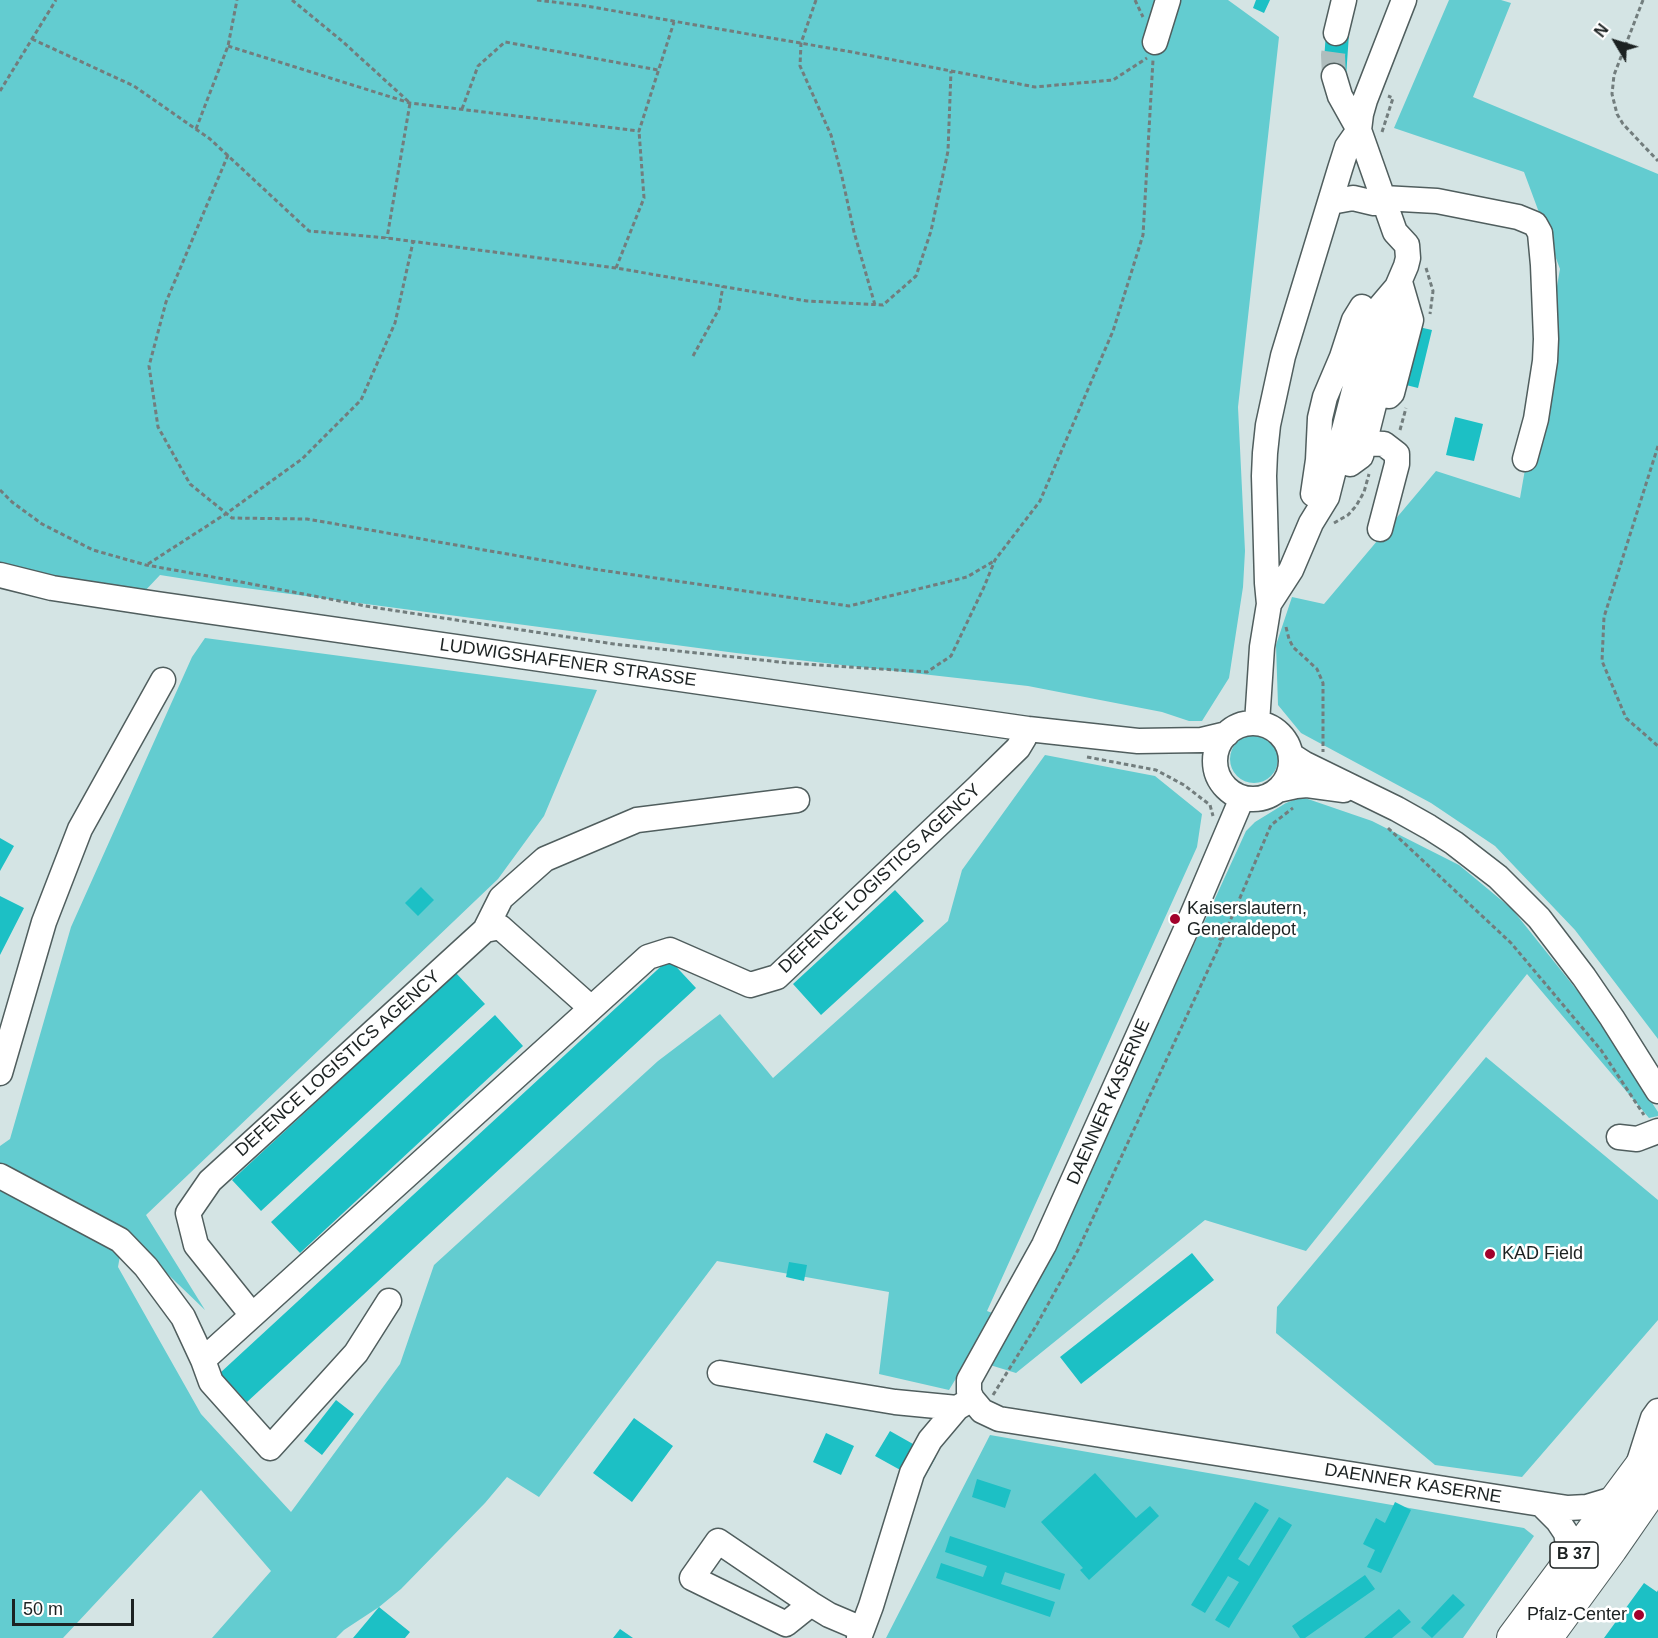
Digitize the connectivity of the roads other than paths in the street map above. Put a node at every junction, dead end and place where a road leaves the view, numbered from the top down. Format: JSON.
{"nodes":[{"id":1,"x":1168,"y":0,"type":"edge"},
{"id":2,"x":1344,"y":0,"type":"edge"},
{"id":3,"x":1404,"y":0,"type":"edge"},
{"id":4,"x":1336,"y":33,"type":"tunnel mouth"},
{"id":5,"x":1155,"y":42,"type":"dead end"},
{"id":6,"x":1334,"y":76,"type":"tunnel mouth"},
{"id":7,"x":1359,"y":130,"type":"junction"},
{"id":8,"x":1383,"y":198,"type":"junction"},
{"id":9,"x":1331,"y":202,"type":"junction"},
{"id":10,"x":1395,"y":232,"type":"junction"},
{"id":11,"x":1400,"y":282,"type":"junction"},
{"id":12,"x":1333,"y":376,"type":"junction"},
{"id":13,"x":1356,"y":383,"type":"junction"},
{"id":14,"x":1364,"y":443,"type":"junction"},
{"id":15,"x":1525,"y":459,"type":"dead end"},
{"id":16,"x":1350,"y":464,"type":"junction"},
{"id":17,"x":1311,"y":523,"type":"junction"},
{"id":18,"x":1380,"y":530,"type":"dead end"},
{"id":19,"x":1,"y":579,"type":"edge"},
{"id":20,"x":1269,"y":604,"type":"junction"},
{"id":21,"x":163,"y":680,"type":"dead end"},
{"id":22,"x":1257,"y":723,"type":"junction"},
{"id":23,"x":1028,"y":729,"type":"junction"},
{"id":24,"x":1227,"y":734,"type":"junction"},
{"id":25,"x":1138,"y":741,"type":"junction"},
{"id":26,"x":1291,"y":755,"type":"junction"},
{"id":27,"x":1216,"y":771,"type":"junction"},
{"id":28,"x":1278,"y":790,"type":"junction"},
{"id":29,"x":1361,"y":793,"type":"junction"},
{"id":30,"x":1242,"y":798,"type":"junction"},
{"id":31,"x":796,"y":800,"type":"dead end"},
{"id":32,"x":485,"y":930,"type":"junction"},
{"id":33,"x":591,"y":1008,"type":"junction"},
{"id":34,"x":0,"y":1074,"type":"edge"},
{"id":35,"x":1658,"y":1091,"type":"edge"},
{"id":36,"x":1657,"y":1132,"type":"edge"},
{"id":37,"x":1619,"y":1137,"type":"dead end"},
{"id":38,"x":0,"y":1176,"type":"edge"},
{"id":39,"x":389,"y":1301,"type":"dead end"},
{"id":40,"x":252,"y":1315,"type":"junction"},
{"id":41,"x":203,"y":1360,"type":"junction"},
{"id":42,"x":720,"y":1373,"type":"dead end"},
{"id":43,"x":973,"y":1402,"type":"junction"},
{"id":44,"x":1658,"y":1412,"type":"edge"},
{"id":45,"x":1658,"y":1443,"type":"edge"},
{"id":46,"x":1647,"y":1477,"type":"edge"},
{"id":47,"x":1617,"y":1498,"type":"junction"},
{"id":48,"x":1541,"y":1504,"type":"junction"},
{"id":49,"x":1658,"y":1509,"type":"edge"},
{"id":50,"x":1611,"y":1549,"type":"junction"},
{"id":51,"x":1566,"y":1566,"type":"junction"},
{"id":52,"x":811,"y":1604,"type":"dead end"},
{"id":53,"x":860,"y":1634,"type":"edge"},
{"id":54,"x":1513,"y":1638,"type":"edge"},
{"id":55,"x":1546,"y":1638,"type":"edge"}],
"edges":[{"from":1,"to":5,"type":"street"},
{"from":2,"to":4,"type":"street"},
{"from":3,"to":7,"type":"street"},
{"from":6,"to":7,"type":"street"},
{"from":7,"to":8,"type":"street"},
{"from":7,"to":9,"type":"street"},
{"from":8,"to":9,"type":"street"},
{"from":8,"to":10,"type":"street"},
{"from":8,"to":15,"type":"street"},
{"from":9,"to":20,"type":"street"},
{"from":10,"to":11,"type":"street"},
{"from":10,"to":12,"type":"street"},
{"from":11,"to":13,"type":"street"},
{"from":11,"to":14,"type":"street"},
{"from":11,"to":16,"type":"street"},
{"from":12,"to":13,"type":"street"},
{"from":12,"to":17,"type":"street"},
{"from":13,"to":17,"type":"street"},
{"from":14,"to":16,"type":"street"},
{"from":14,"to":18,"type":"street"},
{"from":16,"to":17,"type":"street"},
{"from":17,"to":20,"type":"street"},
{"from":19,"to":23,"type":"street","name":"LUDWIGSHAFENER STRASSE"},
{"from":20,"to":22,"type":"street"},
{"from":21,"to":34,"type":"street"},
{"from":22,"to":24,"type":"street"},
{"from":22,"to":26,"type":"street"},
{"from":23,"to":25,"type":"street","name":"LUDWIGSHAFENER STRASSE"},
{"from":23,"to":33,"type":"street","name":"DEFENCE LOGISTICS AGENCY"},
{"from":24,"to":25,"type":"street","name":"LUDWIGSHAFENER STRASSE"},
{"from":24,"to":27,"type":"street"},
{"from":25,"to":27,"type":"street","name":"LUDWIGSHAFENER STRASSE"},
{"from":26,"to":28,"type":"street"},
{"from":26,"to":29,"type":"street"},
{"from":27,"to":30,"type":"street"},
{"from":28,"to":29,"type":"street"},
{"from":28,"to":30,"type":"street"},
{"from":29,"to":35,"type":"street"},
{"from":30,"to":43,"type":"street","name":"DAENNER KASERNE"},
{"from":31,"to":32,"type":"street"},
{"from":32,"to":33,"type":"street"},
{"from":32,"to":40,"type":"street","name":"DEFENCE LOGISTICS AGENCY"},
{"from":33,"to":40,"type":"street","name":"DEFENCE LOGISTICS AGENCY"},
{"from":36,"to":37,"type":"street"},
{"from":38,"to":41,"type":"street"},
{"from":39,"to":41,"type":"street"},
{"from":40,"to":41,"type":"street","name":"DEFENCE LOGISTICS AGENCY"},
{"from":42,"to":43,"type":"street"},
{"from":43,"to":48,"type":"street","name":"DAENNER KASERNE"},
{"from":43,"to":53,"type":"street"},
{"from":44,"to":46,"type":"street"},
{"from":45,"to":46,"type":"main road","number":"B 37"},
{"from":46,"to":47,"type":"main road","number":"B 37"},
{"from":46,"to":50,"type":"main road","number":"B 37"},
{"from":47,"to":48,"type":"street","name":"DAENNER KASERNE"},
{"from":47,"to":51,"type":"main road","number":"B 37"},
{"from":48,"to":51,"type":"street"},
{"from":49,"to":50,"type":"street"},
{"from":50,"to":55,"type":"main road","number":"B 37"},
{"from":51,"to":54,"type":"main road","number":"B 37"},
{"from":52,"to":53,"type":"street"}]}
